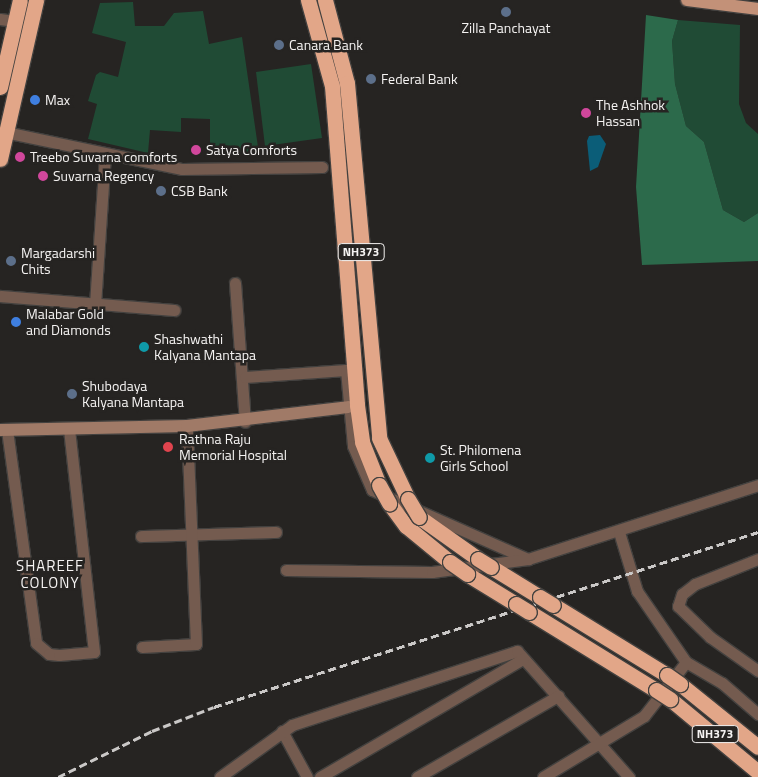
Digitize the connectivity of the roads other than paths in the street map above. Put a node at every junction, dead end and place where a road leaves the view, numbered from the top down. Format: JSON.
{"nodes":[{"id":1,"x":20,"y":0,"type":"edge"},
{"id":2,"x":36,"y":0,"type":"edge"},
{"id":3,"x":308,"y":0,"type":"edge"},
{"id":4,"x":687,"y":0,"type":"edge"},
{"id":5,"x":326,"y":1,"type":"edge"},
{"id":6,"x":739,"y":4,"type":"edge"},
{"id":7,"x":758,"y":9,"type":"edge"},
{"id":8,"x":8,"y":20,"type":"edge"},
{"id":9,"x":0,"y":87,"type":"edge"},
{"id":10,"x":5,"y":132,"type":"junction"},
{"id":11,"x":105,"y":154,"type":"junction"},
{"id":12,"x":0,"y":159,"type":"edge"},
{"id":13,"x":322,"y":167,"type":"dead end"},
{"id":14,"x":235,"y":283,"type":"dead end"},
{"id":15,"x":0,"y":296,"type":"edge"},
{"id":16,"x":95,"y":305,"type":"junction"},
{"id":17,"x":174,"y":310,"type":"dead end"},
{"id":18,"x":245,"y":377,"type":"junction"},
{"id":19,"x":348,"y":407,"type":"junction"},
{"id":20,"x":245,"y":422,"type":"junction"},
{"id":21,"x":187,"y":426,"type":"junction"},
{"id":22,"x":69,"y":429,"type":"junction"},
{"id":23,"x":4,"y":430,"type":"edge"},
{"id":24,"x":758,"y":485,"type":"edge"},
{"id":25,"x":192,"y":532,"type":"junction"},
{"id":26,"x":276,"y":532,"type":"dead end"},
{"id":27,"x":619,"y":532,"type":"junction"},
{"id":28,"x":141,"y":536,"type":"dead end"},
{"id":29,"x":528,"y":559,"type":"junction"},
{"id":30,"x":758,"y":559,"type":"edge"},
{"id":31,"x":286,"y":570,"type":"dead end"},
{"id":32,"x":142,"y":647,"type":"dead end"},
{"id":33,"x":523,"y":658,"type":"junction"},
{"id":34,"x":686,"y":662,"type":"junction"},
{"id":35,"x":758,"y":671,"type":"edge"},
{"id":36,"x":558,"y":696,"type":"junction"},
{"id":37,"x":758,"y":714,"type":"edge"},
{"id":38,"x":282,"y":731,"type":"junction"},
{"id":39,"x":601,"y":744,"type":"junction"},
{"id":40,"x":758,"y":747,"type":"edge"},
{"id":41,"x":758,"y":772,"type":"edge"},
{"id":42,"x":235,"y":773,"type":"edge"},
{"id":43,"x":220,"y":777,"type":"edge"},
{"id":44,"x":307,"y":777,"type":"edge"},
{"id":45,"x":320,"y":777,"type":"edge"},
{"id":46,"x":417,"y":777,"type":"edge"},
{"id":47,"x":543,"y":777,"type":"edge"},
{"id":48,"x":629,"y":777,"type":"edge"}],
"edges":[{"from":1,"to":8,"type":"highway"},
{"from":2,"to":10,"type":"highway"},
{"from":3,"to":41,"type":"highway","number":"NH373","bridge":true},
{"from":4,"to":6,"type":"main road"},
{"from":5,"to":40,"type":"highway","number":"NH373","bridge":true},
{"from":6,"to":7,"type":"main road"},
{"from":8,"to":9,"type":"highway"},
{"from":10,"to":11,"type":"street"},
{"from":10,"to":12,"type":"highway"},
{"from":11,"to":13,"type":"street"},
{"from":11,"to":16,"type":"street"},
{"from":14,"to":18,"type":"street"},
{"from":15,"to":16,"type":"street"},
{"from":16,"to":17,"type":"street"},
{"from":18,"to":19,"type":"street"},
{"from":18,"to":20,"type":"street"},
{"from":19,"to":20,"type":"street"},
{"from":19,"to":29,"type":"street"},
{"from":20,"to":21,"type":"street"},
{"from":21,"to":22,"type":"street"},
{"from":21,"to":25,"type":"street"},
{"from":22,"to":23,"type":"street"},
{"from":22,"to":23,"type":"street"},
{"from":24,"to":27,"type":"street"},
{"from":25,"to":26,"type":"street"},
{"from":25,"to":28,"type":"street"},
{"from":25,"to":32,"type":"street"},
{"from":27,"to":29,"type":"street"},
{"from":27,"to":34,"type":"street"},
{"from":29,"to":31,"type":"street"},
{"from":30,"to":35,"type":"street"},
{"from":33,"to":36,"type":"street"},
{"from":33,"to":38,"type":"street"},
{"from":33,"to":45,"type":"street"},
{"from":34,"to":37,"type":"street"},
{"from":34,"to":39,"type":"street"},
{"from":36,"to":39,"type":"street"},
{"from":36,"to":46,"type":"street"},
{"from":38,"to":42,"type":"street"},
{"from":38,"to":44,"type":"street"},
{"from":39,"to":47,"type":"street"},
{"from":39,"to":48,"type":"street"},
{"from":42,"to":43,"type":"street"}]}
